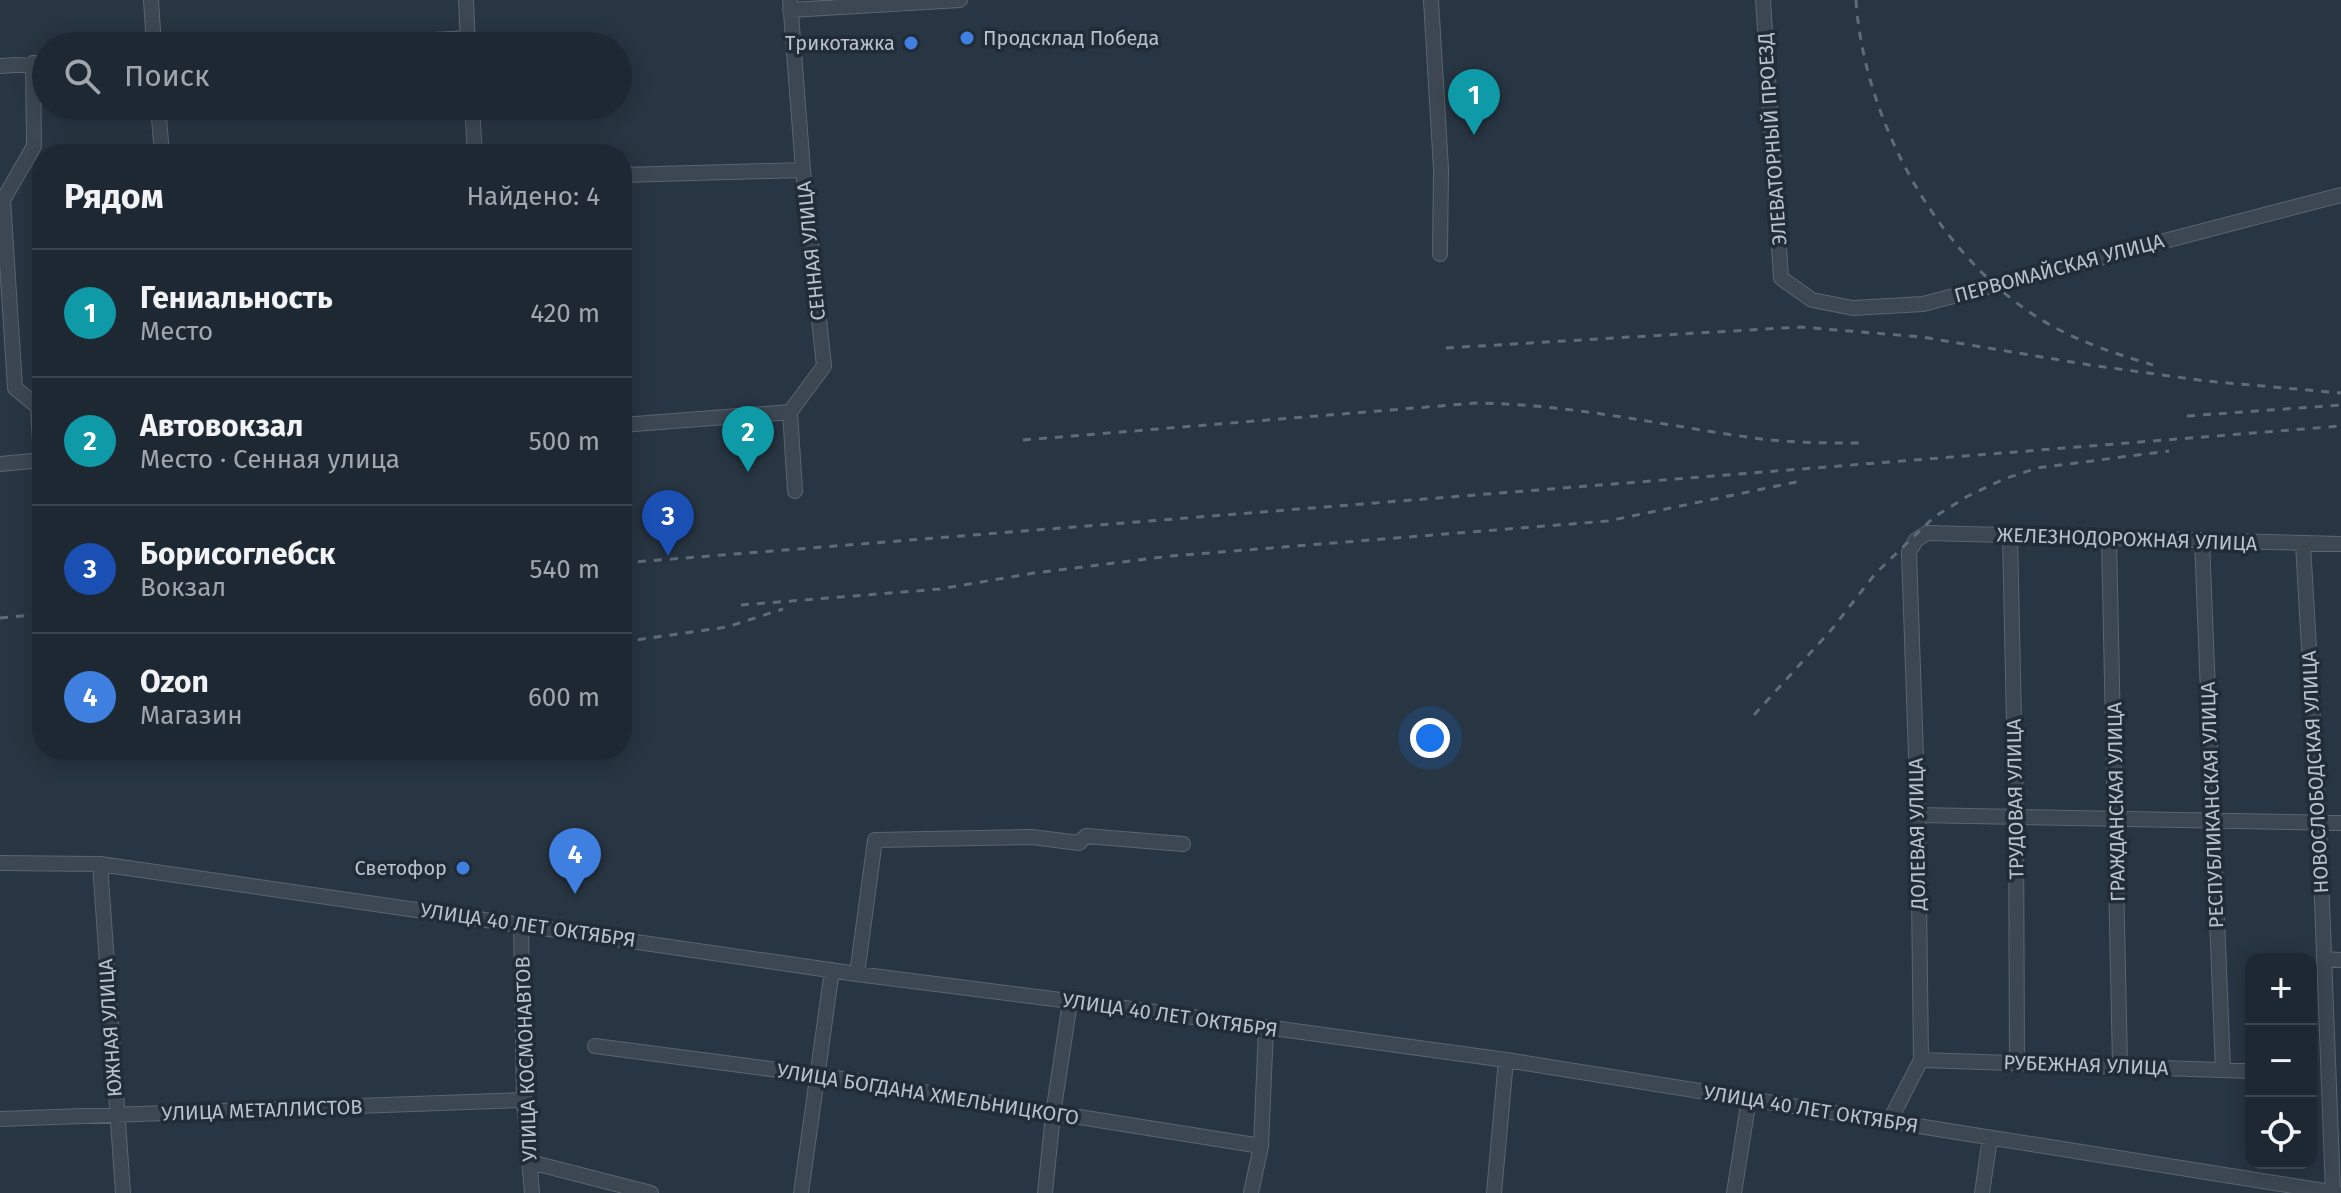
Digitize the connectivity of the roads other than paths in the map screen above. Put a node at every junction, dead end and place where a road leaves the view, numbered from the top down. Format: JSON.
{"nodes":[{"id":1,"x":151,"y":0,"type":"edge"},
{"id":2,"x":466,"y":0,"type":"edge"},
{"id":3,"x":960,"y":0,"type":"edge"},
{"id":4,"x":1431,"y":0,"type":"edge"},
{"id":5,"x":1763,"y":0,"type":"edge"},
{"id":6,"x":790,"y":5,"type":"edge"},
{"id":7,"x":153,"y":32,"type":"edge"},
{"id":8,"x":468,"y":32,"type":"edge"},
{"id":9,"x":32,"y":64,"type":"edge"},
{"id":10,"x":0,"y":66,"type":"edge"},
{"id":11,"x":36,"y":120,"type":"edge"},
{"id":12,"x":159,"y":120,"type":"edge"},
{"id":13,"x":473,"y":120,"type":"edge"},
{"id":14,"x":34,"y":144,"type":"edge"},
{"id":15,"x":161,"y":144,"type":"edge"},
{"id":16,"x":474,"y":144,"type":"edge"},
{"id":17,"x":32,"y":149,"type":"edge"},
{"id":18,"x":803,"y":170,"type":"junction"},
{"id":19,"x":632,"y":175,"type":"edge"},
{"id":20,"x":2341,"y":195,"type":"edge"},
{"id":21,"x":1440,"y":254,"type":"dead end"},
{"id":22,"x":1781,"y":278,"type":"joint"},
{"id":23,"x":32,"y":402,"type":"edge"},
{"id":24,"x":790,"y":412,"type":"junction"},
{"id":25,"x":632,"y":424,"type":"edge"},
{"id":26,"x":32,"y":461,"type":"edge"},
{"id":27,"x":0,"y":464,"type":"edge"},
{"id":28,"x":795,"y":491,"type":"dead end"},
{"id":29,"x":2010,"y":535,"type":"junction"},
{"id":30,"x":2109,"y":538,"type":"junction"},
{"id":31,"x":1916,"y":540,"type":"joint"},
{"id":32,"x":2202,"y":541,"type":"junction"},
{"id":33,"x":2303,"y":544,"type":"junction"},
{"id":34,"x":2341,"y":544,"type":"edge"},
{"id":35,"x":1918,"y":815,"type":"junction"},
{"id":36,"x":2016,"y":815,"type":"junction"},
{"id":37,"x":2117,"y":818,"type":"junction"},
{"id":38,"x":2212,"y":820,"type":"junction"},
{"id":39,"x":2319,"y":822,"type":"junction"},
{"id":40,"x":2341,"y":823,"type":"edge"},
{"id":41,"x":1183,"y":844,"type":"dead end"},
{"id":42,"x":0,"y":863,"type":"edge"},
{"id":43,"x":100,"y":864,"type":"junction"},
{"id":44,"x":521,"y":924,"type":"junction"},
{"id":45,"x":2324,"y":959,"type":"junction"},
{"id":46,"x":2341,"y":960,"type":"edge"},
{"id":47,"x":832,"y":970,"type":"junction"},
{"id":48,"x":857,"y":974,"type":"junction"},
{"id":49,"x":1070,"y":1002,"type":"junction"},
{"id":50,"x":1266,"y":1028,"type":"junction"},
{"id":51,"x":595,"y":1046,"type":"dead end"},
{"id":52,"x":1506,"y":1060,"type":"junction"},
{"id":53,"x":1921,"y":1060,"type":"junction"},
{"id":54,"x":2017,"y":1063,"type":"junction"},
{"id":55,"x":2120,"y":1066,"type":"junction"},
{"id":56,"x":2223,"y":1070,"type":"junction"},
{"id":57,"x":2245,"y":1071,"type":"edge"},
{"id":58,"x":2317,"y":1073,"type":"edge"},
{"id":59,"x":2329,"y":1073,"type":"junction"},
{"id":60,"x":817,"y":1075,"type":"junction"},
{"id":61,"x":1749,"y":1099,"type":"junction"},
{"id":62,"x":524,"y":1100,"type":"junction"},
{"id":63,"x":1053,"y":1114,"type":"junction"},
{"id":64,"x":115,"y":1115,"type":"junction"},
{"id":65,"x":0,"y":1119,"type":"edge"},
{"id":66,"x":1889,"y":1122,"type":"junction"},
{"id":67,"x":1990,"y":1138,"type":"junction"},
{"id":68,"x":1261,"y":1146,"type":"junction"},
{"id":69,"x":530,"y":1162,"type":"junction"},
{"id":70,"x":123,"y":1193,"type":"edge"},
{"id":71,"x":532,"y":1193,"type":"edge"},
{"id":72,"x":651,"y":1193,"type":"edge"},
{"id":73,"x":801,"y":1193,"type":"edge"},
{"id":74,"x":1045,"y":1193,"type":"edge"},
{"id":75,"x":1251,"y":1193,"type":"edge"},
{"id":76,"x":1494,"y":1193,"type":"edge"},
{"id":77,"x":1734,"y":1193,"type":"edge"},
{"id":78,"x":1982,"y":1193,"type":"edge"},
{"id":79,"x":2335,"y":1193,"type":"edge"}],
"edges":[{"from":1,"to":7,"type":"street"},
{"from":2,"to":8,"type":"street"},
{"from":3,"to":6,"type":"street"},
{"from":4,"to":21,"type":"street"},
{"from":5,"to":22,"type":"street","name":"ЭЛЕВАТОРНЫЙ ПРОЕЗД"},
{"from":6,"to":18,"type":"street","name":"СЕННАЯ УЛИЦА"},
{"from":9,"to":10,"type":"street"},
{"from":11,"to":14,"type":"street"},
{"from":12,"to":15,"type":"street"},
{"from":13,"to":16,"type":"street"},
{"from":17,"to":23,"type":"street"},
{"from":18,"to":19,"type":"street"},
{"from":18,"to":24,"type":"street","name":"СЕННАЯ УЛИЦА"},
{"from":20,"to":22,"type":"street","name":"ПЕРВОМАЙСКАЯ УЛИЦА"},
{"from":24,"to":25,"type":"street"},
{"from":24,"to":28,"type":"street"},
{"from":26,"to":27,"type":"street"},
{"from":29,"to":30,"type":"street","name":"ЖЕЛЕЗНОДОРОЖНАЯ УЛИЦА"},
{"from":29,"to":31,"type":"street","name":"ЖЕЛЕЗНОДОРОЖНАЯ УЛИЦА"},
{"from":29,"to":36,"type":"street","name":"ТРУДОВАЯ УЛИЦА"},
{"from":30,"to":32,"type":"street","name":"ЖЕЛЕЗНОДОРОЖНАЯ УЛИЦА"},
{"from":30,"to":37,"type":"street","name":"ГРАЖДАНСКАЯ УЛИЦА"},
{"from":31,"to":35,"type":"street","name":"ДОЛЕВАЯ УЛИЦА"},
{"from":32,"to":33,"type":"street","name":"ЖЕЛЕЗНОДОРОЖНАЯ УЛИЦА"},
{"from":32,"to":38,"type":"street","name":"РЕСПУБЛИКАНСКАЯ УЛИЦА"},
{"from":33,"to":34,"type":"street","name":"ЖЕЛЕЗНОДОРОЖНАЯ УЛИЦА"},
{"from":33,"to":39,"type":"street","name":"НОВОСЛОБОДСКАЯ УЛИЦА"},
{"from":35,"to":36,"type":"street"},
{"from":35,"to":53,"type":"street","name":"ДОЛЕВАЯ УЛИЦА"},
{"from":36,"to":37,"type":"street"},
{"from":36,"to":54,"type":"street","name":"ТРУДОВАЯ УЛИЦА"},
{"from":37,"to":38,"type":"street"},
{"from":37,"to":55,"type":"street","name":"ГРАЖДАНСКАЯ УЛИЦА"},
{"from":38,"to":39,"type":"street"},
{"from":38,"to":56,"type":"street","name":"РЕСПУБЛИКАНСКАЯ УЛИЦА"},
{"from":39,"to":40,"type":"street"},
{"from":39,"to":45,"type":"street","name":"НОВОСЛОБОДСКАЯ УЛИЦА"},
{"from":41,"to":48,"type":"street"},
{"from":42,"to":43,"type":"street","name":"УЛИЦА 40 ЛЕТ ОКТЯБРЯ"},
{"from":43,"to":44,"type":"street","name":"УЛИЦА 40 ЛЕТ ОКТЯБРЯ"},
{"from":43,"to":64,"type":"street","name":"ЮЖНАЯ УЛИЦА"},
{"from":44,"to":47,"type":"street","name":"УЛИЦА 40 ЛЕТ ОКТЯБРЯ"},
{"from":44,"to":62,"type":"street","name":"УЛИЦА КОСМОНАВТОВ"},
{"from":45,"to":46,"type":"street"},
{"from":45,"to":59,"type":"street","name":"НОВОСЛОБОДСКАЯ УЛИЦА"},
{"from":47,"to":48,"type":"street","name":"УЛИЦА 40 ЛЕТ ОКТЯБРЯ"},
{"from":47,"to":60,"type":"street"},
{"from":48,"to":49,"type":"street","name":"УЛИЦА 40 ЛЕТ ОКТЯБРЯ"},
{"from":49,"to":50,"type":"street","name":"УЛИЦА 40 ЛЕТ ОКТЯБРЯ"},
{"from":49,"to":63,"type":"street"},
{"from":50,"to":52,"type":"street","name":"УЛИЦА 40 ЛЕТ ОКТЯБРЯ"},
{"from":50,"to":68,"type":"street"},
{"from":51,"to":60,"type":"street","name":"УЛИЦА БОГДАНА ХМЕЛЬНИЦКОГО"},
{"from":52,"to":61,"type":"street","name":"УЛИЦА 40 ЛЕТ ОКТЯБРЯ"},
{"from":52,"to":76,"type":"street"},
{"from":53,"to":54,"type":"street","name":"РУБЕЖНАЯ УЛИЦА"},
{"from":53,"to":66,"type":"street","name":"ДОЛЕВАЯ УЛИЦА"},
{"from":54,"to":55,"type":"street","name":"РУБЕЖНАЯ УЛИЦА"},
{"from":55,"to":56,"type":"street","name":"РУБЕЖНАЯ УЛИЦА"},
{"from":56,"to":57,"type":"street","name":"РУБЕЖНАЯ УЛИЦА"},
{"from":58,"to":59,"type":"street"},
{"from":59,"to":79,"type":"street","name":"НОВОСЛОБОДСКАЯ УЛИЦА"},
{"from":60,"to":63,"type":"street","name":"УЛИЦА БОГДАНА ХМЕЛЬНИЦКОГО"},
{"from":60,"to":73,"type":"street"},
{"from":61,"to":66,"type":"street","name":"УЛИЦА 40 ЛЕТ ОКТЯБРЯ"},
{"from":61,"to":77,"type":"street"},
{"from":62,"to":64,"type":"street","name":"УЛИЦА МЕТАЛЛИСТОВ"},
{"from":62,"to":69,"type":"street","name":"УЛИЦА КОСМОНАВТОВ"},
{"from":63,"to":68,"type":"street","name":"УЛИЦА БОГДАНА ХМЕЛЬНИЦКОГО"},
{"from":63,"to":74,"type":"street"},
{"from":64,"to":65,"type":"street","name":"УЛИЦА МЕТАЛЛИСТОВ"},
{"from":64,"to":70,"type":"street","name":"ЮЖНАЯ УЛИЦА"},
{"from":66,"to":67,"type":"street","name":"УЛИЦА 40 ЛЕТ ОКТЯБРЯ"},
{"from":67,"to":78,"type":"street"},
{"from":67,"to":79,"type":"street","name":"УЛИЦА 40 ЛЕТ ОКТЯБРЯ"},
{"from":68,"to":75,"type":"street"},
{"from":69,"to":71,"type":"street","name":"УЛИЦА КОСМОНАВТОВ"},
{"from":69,"to":72,"type":"street"}]}
